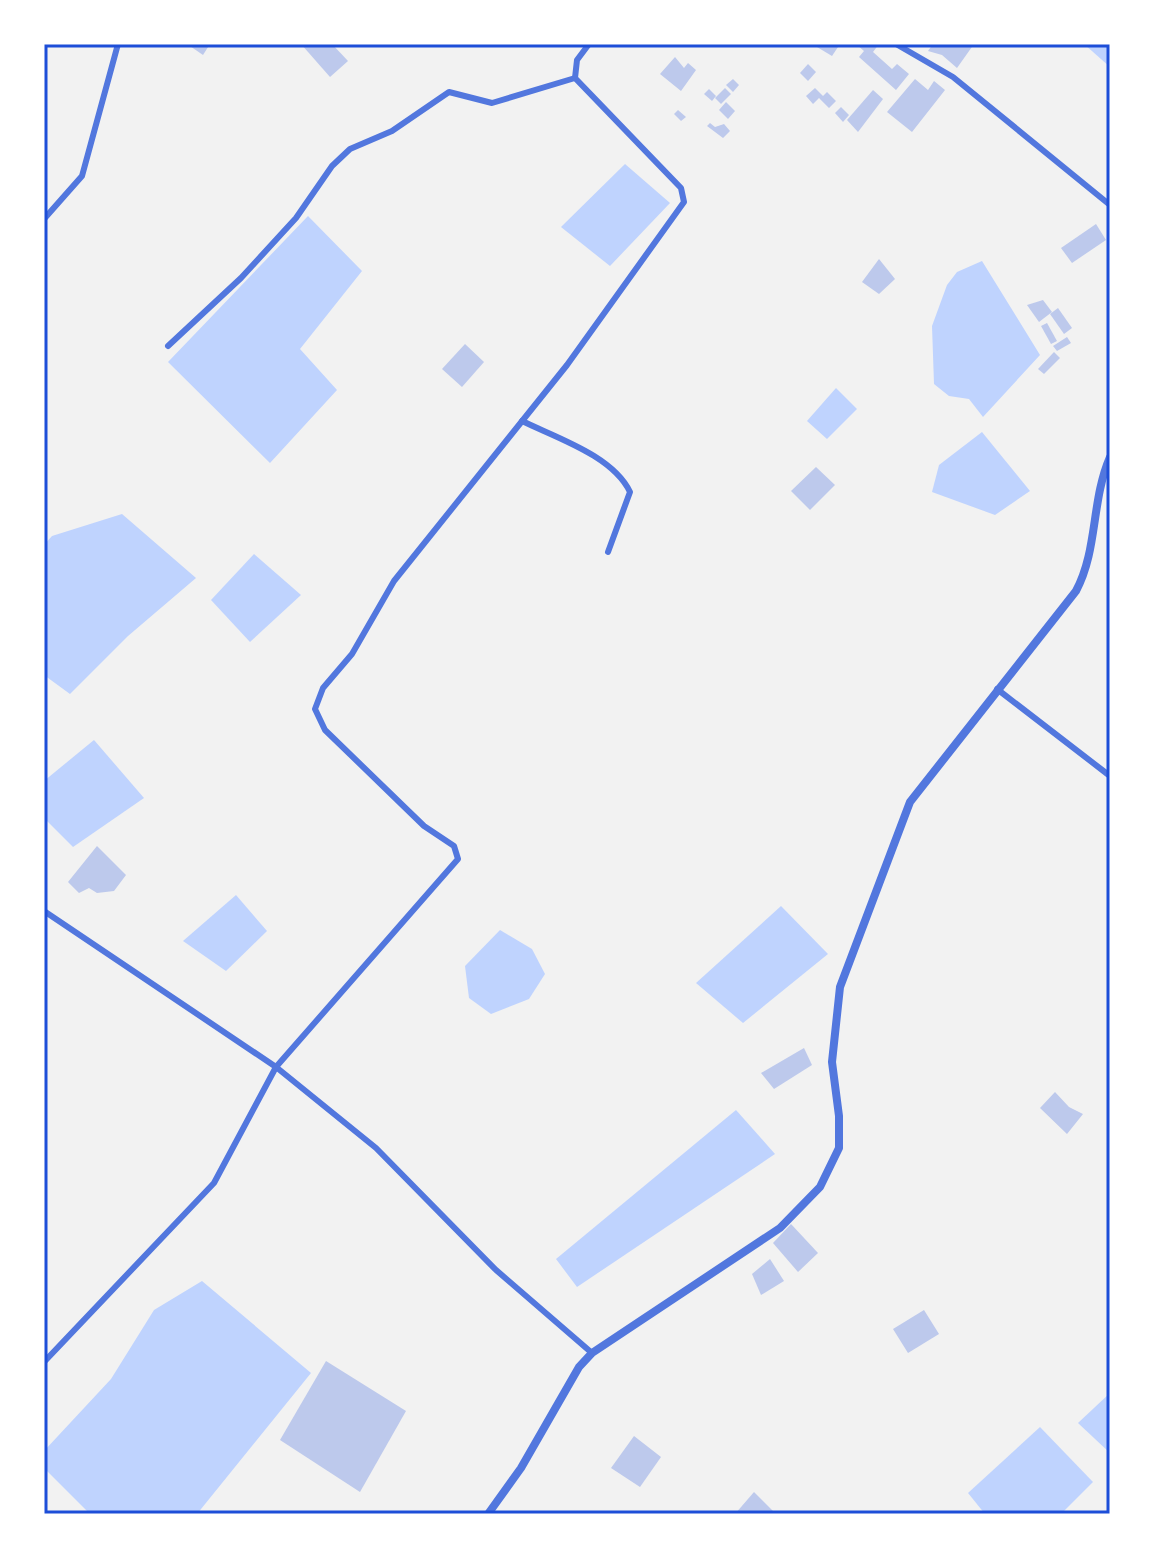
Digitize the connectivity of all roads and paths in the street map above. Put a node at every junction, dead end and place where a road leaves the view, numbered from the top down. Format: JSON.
{"nodes":[{"id":1,"x":118,"y":44,"type":"edge"},
{"id":2,"x":589,"y":44,"type":"edge"},
{"id":3,"x":896,"y":44,"type":"edge"},
{"id":4,"x":575,"y":78,"type":"junction"},
{"id":5,"x":1110,"y":205,"type":"edge"},
{"id":6,"x":44,"y":219,"type":"edge"},
{"id":7,"x":168,"y":346,"type":"dead end"},
{"id":8,"x":522,"y":421,"type":"junction"},
{"id":9,"x":1110,"y":457,"type":"edge"},
{"id":10,"x":608,"y":552,"type":"dead end"},
{"id":11,"x":997,"y":689,"type":"junction"},
{"id":12,"x":1110,"y":776,"type":"edge"},
{"id":13,"x":44,"y":911,"type":"edge"},
{"id":14,"x":276,"y":1067,"type":"junction"},
{"id":15,"x":592,"y":1353,"type":"junction"},
{"id":16,"x":44,"y":1362,"type":"edge"},
{"id":17,"x":488,"y":1514,"type":"edge"}],
"edges":[{"from":1,"to":6,"type":"street"},
{"from":2,"to":4,"type":"street"},
{"from":3,"to":5,"type":"street"},
{"from":4,"to":7,"type":"street"},
{"from":4,"to":8,"type":"street"},
{"from":8,"to":10,"type":"street"},
{"from":8,"to":14,"type":"street"},
{"from":9,"to":11,"type":"street"},
{"from":11,"to":12,"type":"street"},
{"from":11,"to":15,"type":"street"},
{"from":13,"to":14,"type":"street"},
{"from":14,"to":15,"type":"street"},
{"from":14,"to":16,"type":"street"},
{"from":15,"to":17,"type":"street"}]}
